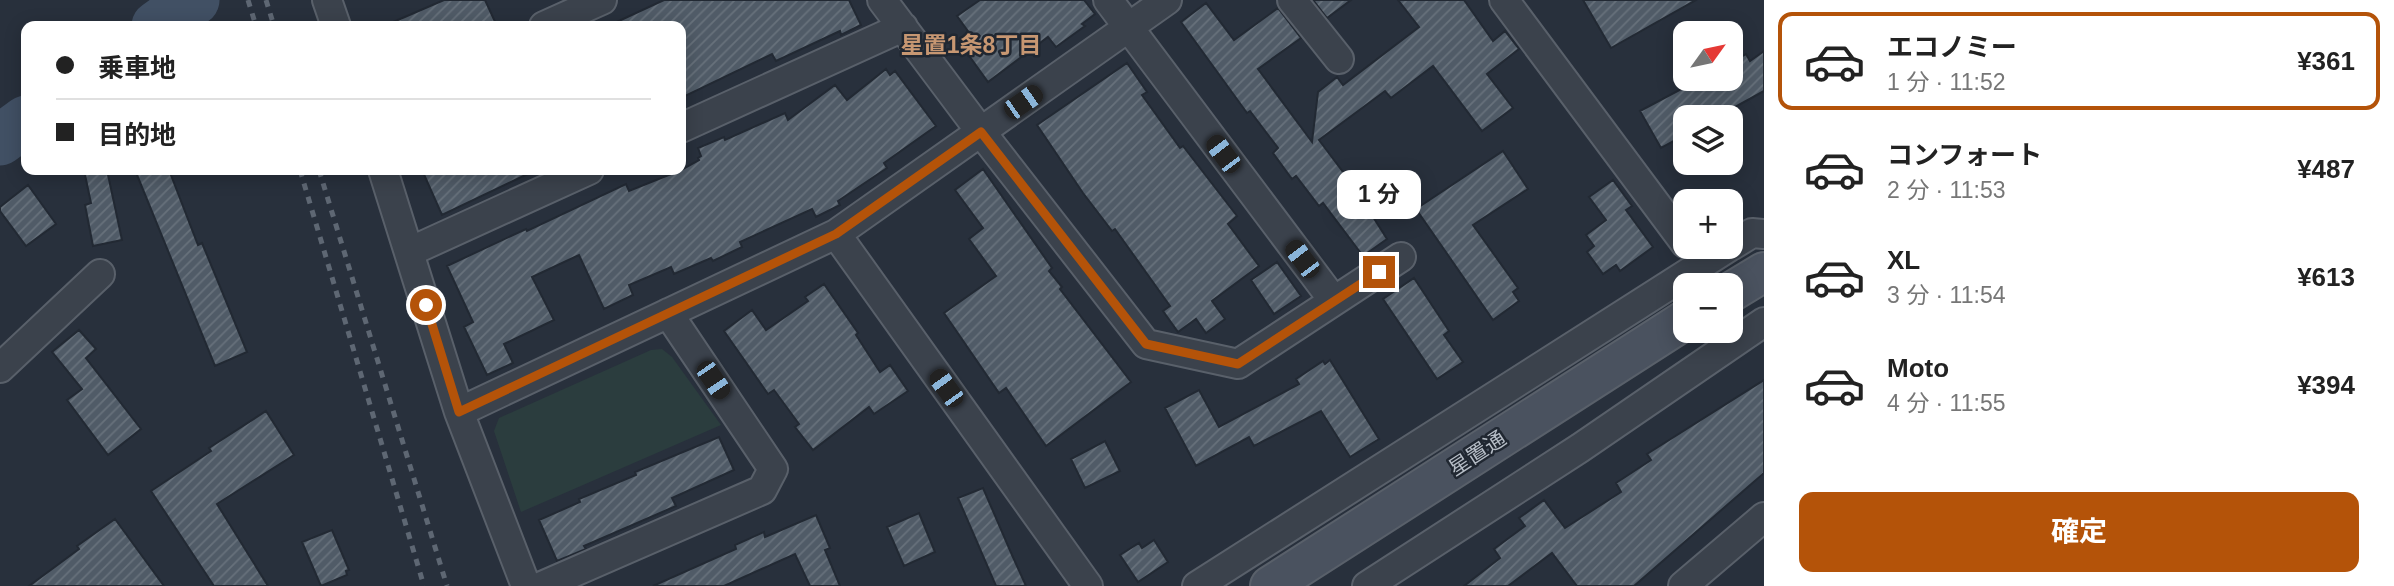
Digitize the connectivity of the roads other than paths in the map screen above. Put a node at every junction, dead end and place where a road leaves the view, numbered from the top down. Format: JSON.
{"nodes":[{"id":1,"x":327,"y":0,"type":"edge"},
{"id":2,"x":602,"y":0,"type":"edge"},
{"id":3,"x":882,"y":0,"type":"edge"},
{"id":4,"x":1108,"y":0,"type":"edge"},
{"id":5,"x":1167,"y":0,"type":"edge"},
{"id":6,"x":1292,"y":0,"type":"edge"},
{"id":7,"x":1504,"y":0,"type":"edge"},
{"id":8,"x":334,"y":21,"type":"edge"},
{"id":9,"x":555,"y":21,"type":"edge"},
{"id":10,"x":902,"y":27,"type":"junction"},
{"id":11,"x":1128,"y":27,"type":"junction"},
{"id":12,"x":1339,"y":59,"type":"dead end"},
{"id":13,"x":686,"y":126,"type":"edge"},
{"id":14,"x":981,"y":132,"type":"junction"},
{"id":15,"x":385,"y":175,"type":"edge"},
{"id":16,"x":578,"y":175,"type":"edge"},
{"id":17,"x":1673,"y":227,"type":"edge"},
{"id":18,"x":836,"y":234,"type":"junction"},
{"id":19,"x":1764,"y":234,"type":"edge"},
{"id":20,"x":1743,"y":238,"type":"edge"},
{"id":21,"x":409,"y":252,"type":"junction"},
{"id":22,"x":1401,"y":257,"type":"dead end"},
{"id":23,"x":1679,"y":259,"type":"edge"},
{"id":24,"x":1764,"y":272,"type":"edge"},
{"id":25,"x":100,"y":274,"type":"dead end"},
{"id":26,"x":1743,"y":285,"type":"edge"},
{"id":27,"x":1334,"y":301,"type":"junction"},
{"id":28,"x":667,"y":313,"type":"junction"},
{"id":29,"x":1764,"y":322,"type":"edge"},
{"id":30,"x":1673,"y":328,"type":"edge"},
{"id":31,"x":0,"y":368,"type":"edge"},
{"id":32,"x":459,"y":412,"type":"junction"},
{"id":33,"x":1764,"y":517,"type":"edge"},
{"id":34,"x":1381,"y":582,"type":"edge"},
{"id":35,"x":526,"y":586,"type":"edge"},
{"id":36,"x":542,"y":586,"type":"edge"},
{"id":37,"x":1088,"y":586,"type":"edge"},
{"id":38,"x":1197,"y":586,"type":"edge"},
{"id":39,"x":1270,"y":586,"type":"edge"},
{"id":40,"x":1683,"y":586,"type":"edge"}],
"edges":[{"from":1,"to":8,"type":"street"},
{"from":2,"to":9,"type":"street"},
{"from":3,"to":10,"type":"street"},
{"from":4,"to":11,"type":"street"},
{"from":5,"to":11,"type":"street"},
{"from":6,"to":12,"type":"street"},
{"from":7,"to":17,"type":"street"},
{"from":10,"to":13,"type":"street"},
{"from":10,"to":14,"type":"street"},
{"from":11,"to":14,"type":"street"},
{"from":11,"to":27,"type":"street"},
{"from":14,"to":18,"type":"street"},
{"from":14,"to":27,"type":"street"},
{"from":15,"to":21,"type":"street"},
{"from":16,"to":21,"type":"street"},
{"from":18,"to":28,"type":"street"},
{"from":18,"to":37,"type":"street"},
{"from":19,"to":20,"type":"street"},
{"from":21,"to":32,"type":"street"},
{"from":22,"to":27,"type":"street"},
{"from":23,"to":38,"type":"street"},
{"from":24,"to":26,"type":"street"},
{"from":25,"to":31,"type":"street"},
{"from":28,"to":32,"type":"street"},
{"from":28,"to":36,"type":"street"},
{"from":29,"to":34,"type":"street"},
{"from":30,"to":39,"type":"street","name":"星置通"},
{"from":32,"to":35,"type":"street"},
{"from":33,"to":40,"type":"street"}]}
